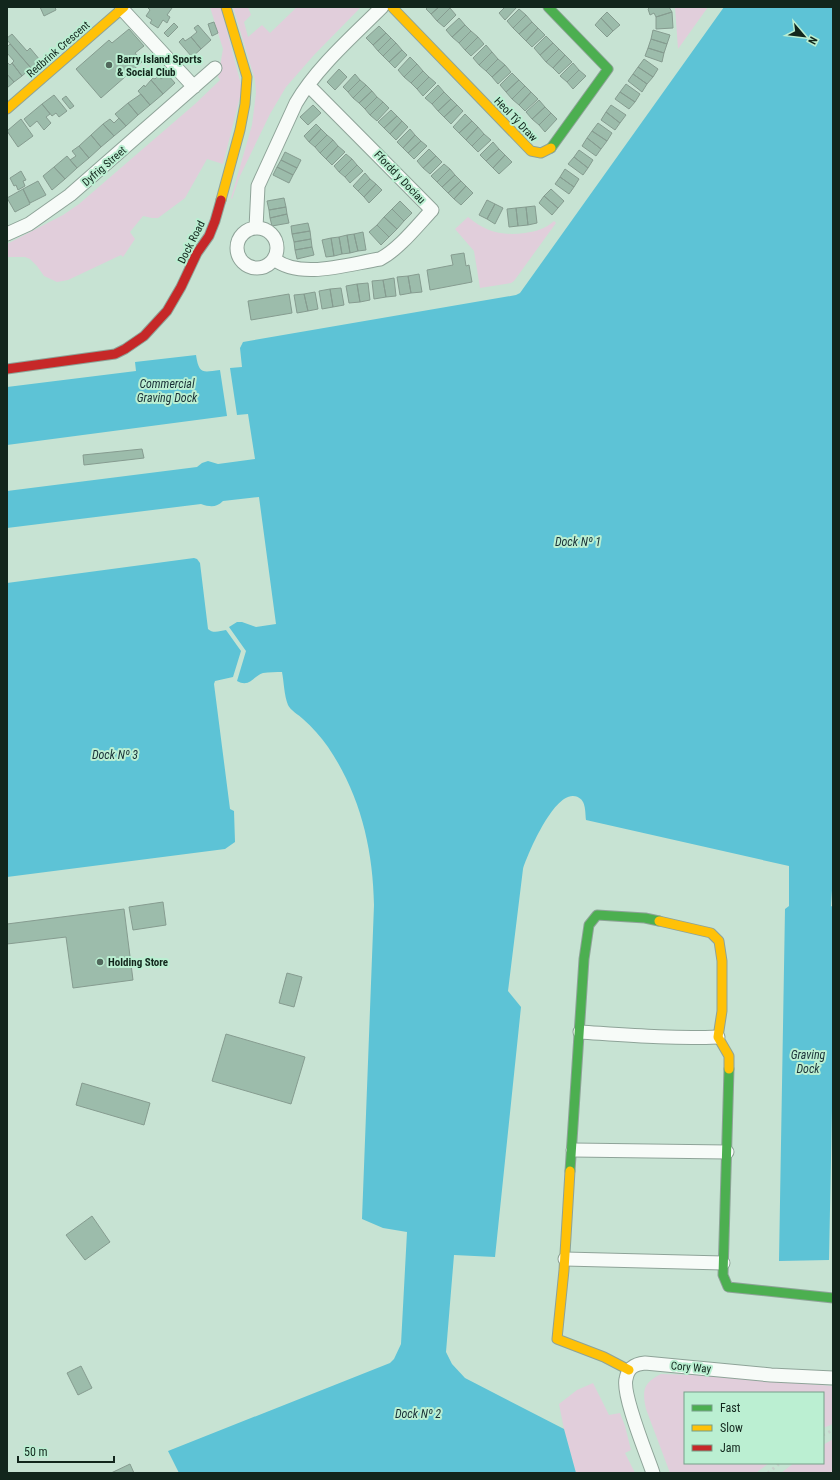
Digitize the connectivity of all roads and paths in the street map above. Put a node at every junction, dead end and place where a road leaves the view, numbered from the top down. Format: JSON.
{"nodes":[{"id":1,"x":226,"y":7,"type":"edge"},
{"id":2,"x":382,"y":7,"type":"edge"},
{"id":3,"x":392,"y":7,"type":"edge"},
{"id":4,"x":548,"y":7,"type":"edge"},
{"id":5,"x":123,"y":8,"type":"edge"},
{"id":6,"x":215,"y":68,"type":"dead end"},
{"id":7,"x":308,"y":85,"type":"junction"},
{"id":8,"x":194,"y":87,"type":"junction"},
{"id":9,"x":7,"y":109,"type":"edge"},
{"id":10,"x":256,"y":228,"type":"junction"},
{"id":11,"x":7,"y":234,"type":"edge"},
{"id":12,"x":274,"y":259,"type":"junction"},
{"id":13,"x":7,"y":369,"type":"edge"},
{"id":14,"x":580,"y":1032,"type":"junction"},
{"id":15,"x":718,"y":1037,"type":"junction"},
{"id":16,"x":573,"y":1150,"type":"junction"},
{"id":17,"x":726,"y":1152,"type":"junction"},
{"id":18,"x":565,"y":1259,"type":"junction"},
{"id":19,"x":723,"y":1263,"type":"junction"},
{"id":20,"x":833,"y":1298,"type":"edge"},
{"id":21,"x":629,"y":1370,"type":"junction"},
{"id":22,"x":833,"y":1378,"type":"edge"},
{"id":23,"x":654,"y":1473,"type":"edge"}],
"edges":[{"from":1,"to":13,"type":"street","name":"Dock Road"},
{"from":2,"to":7,"type":"street"},
{"from":3,"to":4,"type":"street","name":"Heol Tŷ Draw"},
{"from":5,"to":8,"type":"street"},
{"from":5,"to":9,"type":"street","name":"Redbrink Crescent"},
{"from":6,"to":8,"type":"street","name":"Dyfrig Street"},
{"from":7,"to":10,"type":"street"},
{"from":7,"to":12,"type":"street","name":"Ffordd y Dociau"},
{"from":8,"to":11,"type":"street","name":"Dyfrig Street"},
{"from":10,"to":12,"type":"street"},
{"from":10,"to":12,"type":"street"},
{"from":14,"to":15,"type":"street"},
{"from":14,"to":15,"type":"street"},
{"from":14,"to":16,"type":"street"},
{"from":15,"to":17,"type":"street"},
{"from":16,"to":17,"type":"street"},
{"from":16,"to":18,"type":"street"},
{"from":17,"to":19,"type":"street"},
{"from":18,"to":19,"type":"street"},
{"from":18,"to":21,"type":"street"},
{"from":19,"to":20,"type":"street"},
{"from":21,"to":22,"type":"street","name":"Cory Way"},
{"from":21,"to":23,"type":"street"}]}
